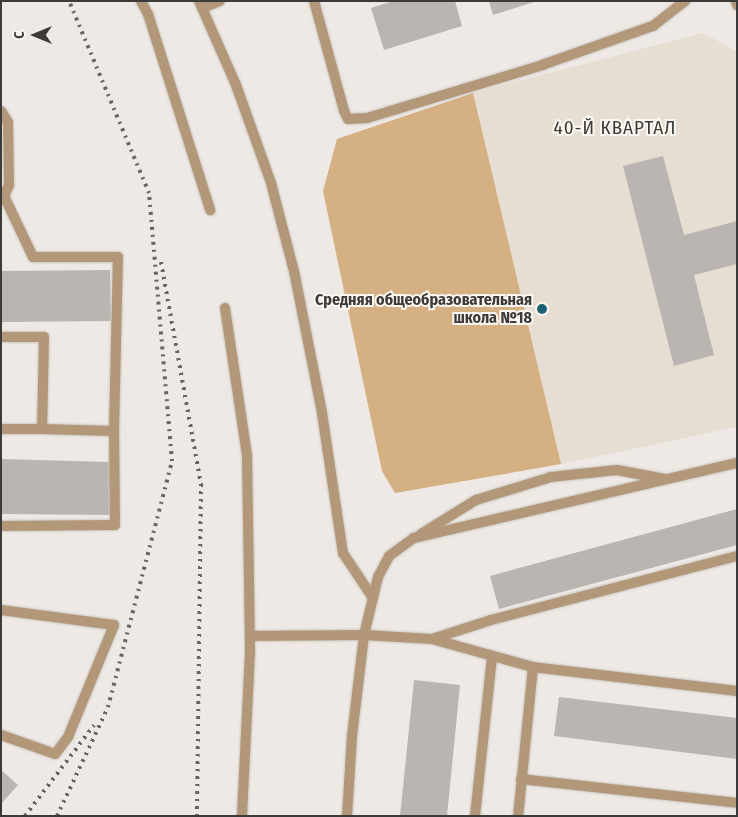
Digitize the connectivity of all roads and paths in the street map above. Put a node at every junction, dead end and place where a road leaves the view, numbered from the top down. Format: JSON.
{"nodes":[{"id":1,"x":141,"y":1,"type":"edge"},
{"id":2,"x":220,"y":1,"type":"edge"},
{"id":3,"x":314,"y":1,"type":"edge"},
{"id":4,"x":685,"y":1,"type":"edge"},
{"id":5,"x":200,"y":5,"type":"edge"},
{"id":6,"x":2,"y":110,"type":"edge"},
{"id":7,"x":3,"y":197,"type":"edge"},
{"id":8,"x":210,"y":210,"type":"dead end"},
{"id":9,"x":225,"y":308,"type":"dead end"},
{"id":10,"x":1,"y":337,"type":"edge"},
{"id":11,"x":1,"y":429,"type":"edge"},
{"id":12,"x":42,"y":429,"type":"junction"},
{"id":13,"x":114,"y":431,"type":"junction"},
{"id":14,"x":737,"y":463,"type":"edge"},
{"id":15,"x":671,"y":480,"type":"junction"},
{"id":16,"x":1,"y":526,"type":"edge"},
{"id":17,"x":414,"y":538,"type":"junction"},
{"id":18,"x":737,"y":556,"type":"edge"},
{"id":19,"x":373,"y":598,"type":"junction"},
{"id":20,"x":1,"y":610,"type":"edge"},
{"id":21,"x":364,"y":635,"type":"junction"},
{"id":22,"x":250,"y":636,"type":"junction"},
{"id":23,"x":432,"y":639,"type":"junction"},
{"id":24,"x":492,"y":657,"type":"junction"},
{"id":25,"x":534,"y":667,"type":"junction"},
{"id":26,"x":737,"y":691,"type":"edge"},
{"id":27,"x":1,"y":735,"type":"edge"},
{"id":28,"x":521,"y":778,"type":"junction"},
{"id":29,"x":737,"y":803,"type":"edge"},
{"id":30,"x":242,"y":816,"type":"edge"},
{"id":31,"x":348,"y":816,"type":"edge"},
{"id":32,"x":476,"y":816,"type":"edge"},
{"id":33,"x":518,"y":816,"type":"edge"}],
"edges":[{"from":1,"to":8,"type":"street"},
{"from":2,"to":5,"type":"street"},
{"from":3,"to":4,"type":"street"},
{"from":5,"to":19,"type":"street"},
{"from":6,"to":7,"type":"street"},
{"from":7,"to":13,"type":"street"},
{"from":9,"to":22,"type":"street"},
{"from":10,"to":12,"type":"street"},
{"from":11,"to":12,"type":"street"},
{"from":12,"to":13,"type":"street"},
{"from":13,"to":16,"type":"street"},
{"from":14,"to":15,"type":"street"},
{"from":15,"to":17,"type":"street"},
{"from":15,"to":17,"type":"street"},
{"from":17,"to":19,"type":"street"},
{"from":18,"to":23,"type":"street"},
{"from":19,"to":21,"type":"street"},
{"from":20,"to":27,"type":"street"},
{"from":21,"to":22,"type":"street"},
{"from":21,"to":23,"type":"street"},
{"from":21,"to":31,"type":"street"},
{"from":22,"to":30,"type":"street"},
{"from":23,"to":24,"type":"street"},
{"from":24,"to":25,"type":"street"},
{"from":24,"to":32,"type":"street"},
{"from":25,"to":26,"type":"street"},
{"from":25,"to":28,"type":"street"},
{"from":28,"to":29,"type":"street"},
{"from":28,"to":33,"type":"street"}]}
